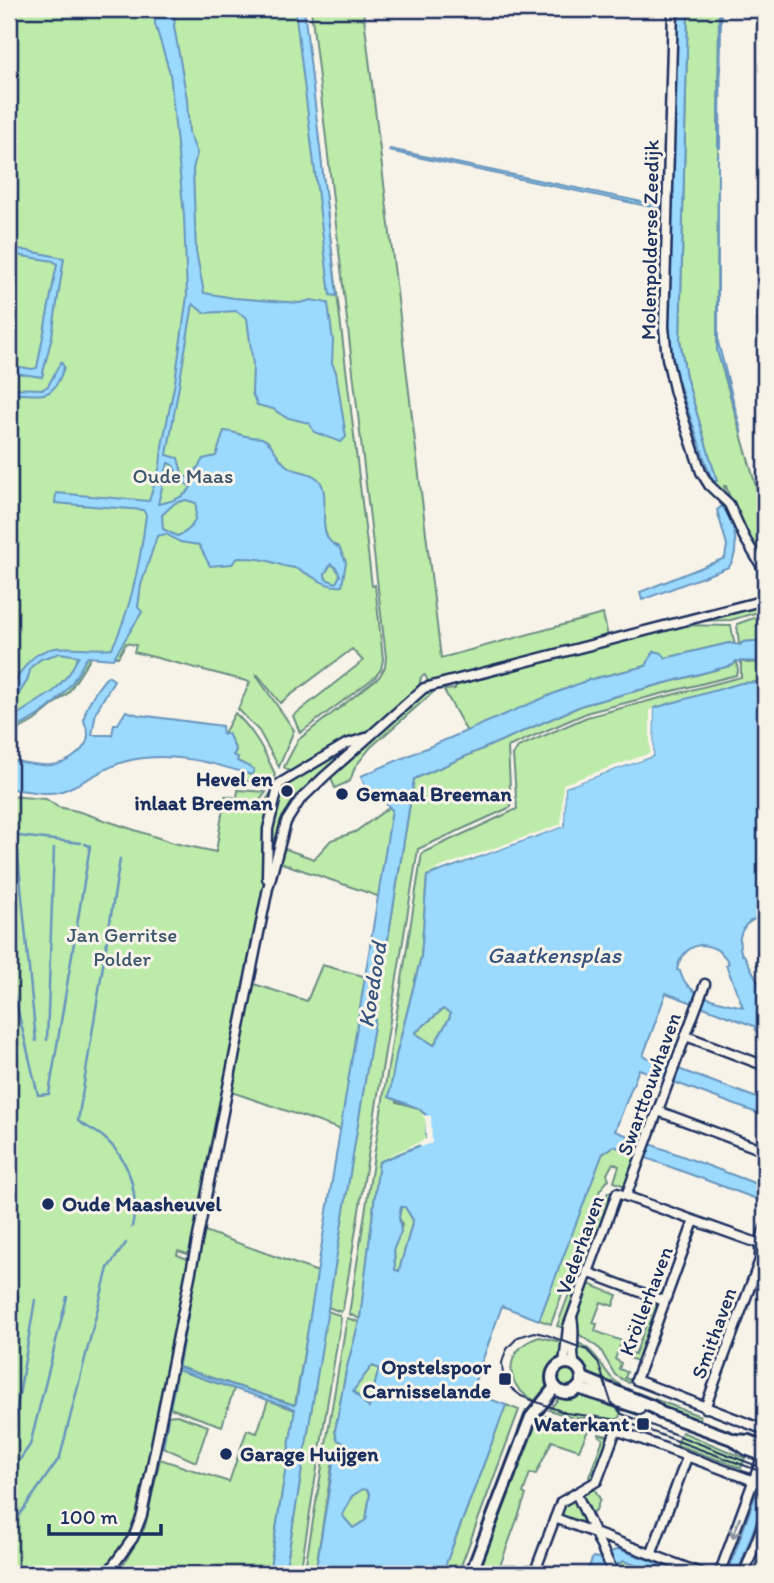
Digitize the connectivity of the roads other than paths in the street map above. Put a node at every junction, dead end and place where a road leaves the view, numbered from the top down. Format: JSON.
{"nodes":[{"id":1,"x":673,"y":9,"type":"edge"},
{"id":2,"x":765,"y":572,"type":"edge"},
{"id":3,"x":765,"y":600,"type":"edge"},
{"id":4,"x":367,"y":737,"type":"junction"},
{"id":5,"x":268,"y":888,"type":"junction"},
{"id":6,"x":704,"y":988,"type":"dead end"},
{"id":7,"x":686,"y":1036,"type":"junction"},
{"id":8,"x":760,"y":1064,"type":"dead end"},
{"id":9,"x":658,"y":1111,"type":"junction"},
{"id":10,"x":765,"y":1151,"type":"edge"},
{"id":11,"x":626,"y":1196,"type":"junction"},
{"id":12,"x":694,"y":1221,"type":"junction"},
{"id":13,"x":765,"y":1228,"type":"edge"},
{"id":14,"x":760,"y":1244,"type":"junction"},
{"id":15,"x":762,"y":1265,"type":"edge"},
{"id":16,"x":587,"y":1272,"type":"junction"},
{"id":17,"x":664,"y":1301,"type":"junction"},
{"id":18,"x":570,"y":1365,"type":"junction"},
{"id":19,"x":580,"y":1383,"type":"junction"},
{"id":20,"x":558,"y":1390,"type":"junction"},
{"id":21,"x":705,"y":1408,"type":"junction"},
{"id":22,"x":765,"y":1430,"type":"edge"},
{"id":23,"x":765,"y":1452,"type":"edge"},
{"id":24,"x":687,"y":1457,"type":"junction"},
{"id":25,"x":753,"y":1481,"type":"junction"},
{"id":26,"x":765,"y":1485,"type":"edge"},
{"id":27,"x":576,"y":1493,"type":"junction"},
{"id":28,"x":555,"y":1518,"type":"junction"},
{"id":29,"x":765,"y":1518,"type":"edge"},
{"id":30,"x":592,"y":1532,"type":"junction"},
{"id":31,"x":653,"y":1550,"type":"dead end"},
{"id":32,"x":107,"y":1574,"type":"edge"},
{"id":33,"x":471,"y":1574,"type":"edge"},
{"id":34,"x":534,"y":1574,"type":"edge"},
{"id":35,"x":614,"y":1574,"type":"edge"},
{"id":36,"x":703,"y":1574,"type":"edge"},
{"id":37,"x":720,"y":1574,"type":"edge"},
{"id":38,"x":744,"y":1574,"type":"edge"}],
"edges":[{"from":1,"to":2,"type":"street","name":"Molenpolderse Zeedijk"},
{"from":3,"to":4,"type":"street"},
{"from":4,"to":5,"type":"street"},
{"from":4,"to":5,"type":"street"},
{"from":5,"to":32,"type":"street"},
{"from":6,"to":7,"type":"street","name":"Swarttouwhaven"},
{"from":7,"to":8,"type":"street"},
{"from":7,"to":9,"type":"street","name":"Swarttouwhaven"},
{"from":9,"to":10,"type":"street"},
{"from":9,"to":11,"type":"street","name":"Swarttouwhaven"},
{"from":11,"to":12,"type":"street"},
{"from":11,"to":16,"type":"street","name":"Vederhaven"},
{"from":12,"to":14,"type":"street"},
{"from":12,"to":17,"type":"street","name":"Kröllerhaven"},
{"from":13,"to":14,"type":"street","name":"Smithaven"},
{"from":14,"to":15,"type":"street","name":"Smithaven"},
{"from":15,"to":21,"type":"street","name":"Smithaven"},
{"from":16,"to":17,"type":"street"},
{"from":16,"to":18,"type":"street","name":"Vederhaven"},
{"from":17,"to":21,"type":"street","name":"Kröllerhaven"},
{"from":18,"to":19,"type":"street"},
{"from":18,"to":20,"type":"street"},
{"from":19,"to":20,"type":"street"},
{"from":19,"to":23,"type":"street"},
{"from":20,"to":33,"type":"street"},
{"from":21,"to":22,"type":"street","name":"Kröllerhaven"},
{"from":23,"to":25,"type":"street"},
{"from":24,"to":25,"type":"street"},
{"from":24,"to":27,"type":"street"},
{"from":24,"to":31,"type":"street"},
{"from":25,"to":26,"type":"street"},
{"from":25,"to":37,"type":"street","one_way":true},
{"from":27,"to":28,"type":"street"},
{"from":27,"to":30,"type":"street"},
{"from":28,"to":30,"type":"street"},
{"from":28,"to":34,"type":"street"},
{"from":29,"to":38,"type":"street"},
{"from":30,"to":35,"type":"street"},
{"from":30,"to":36,"type":"street"}]}
